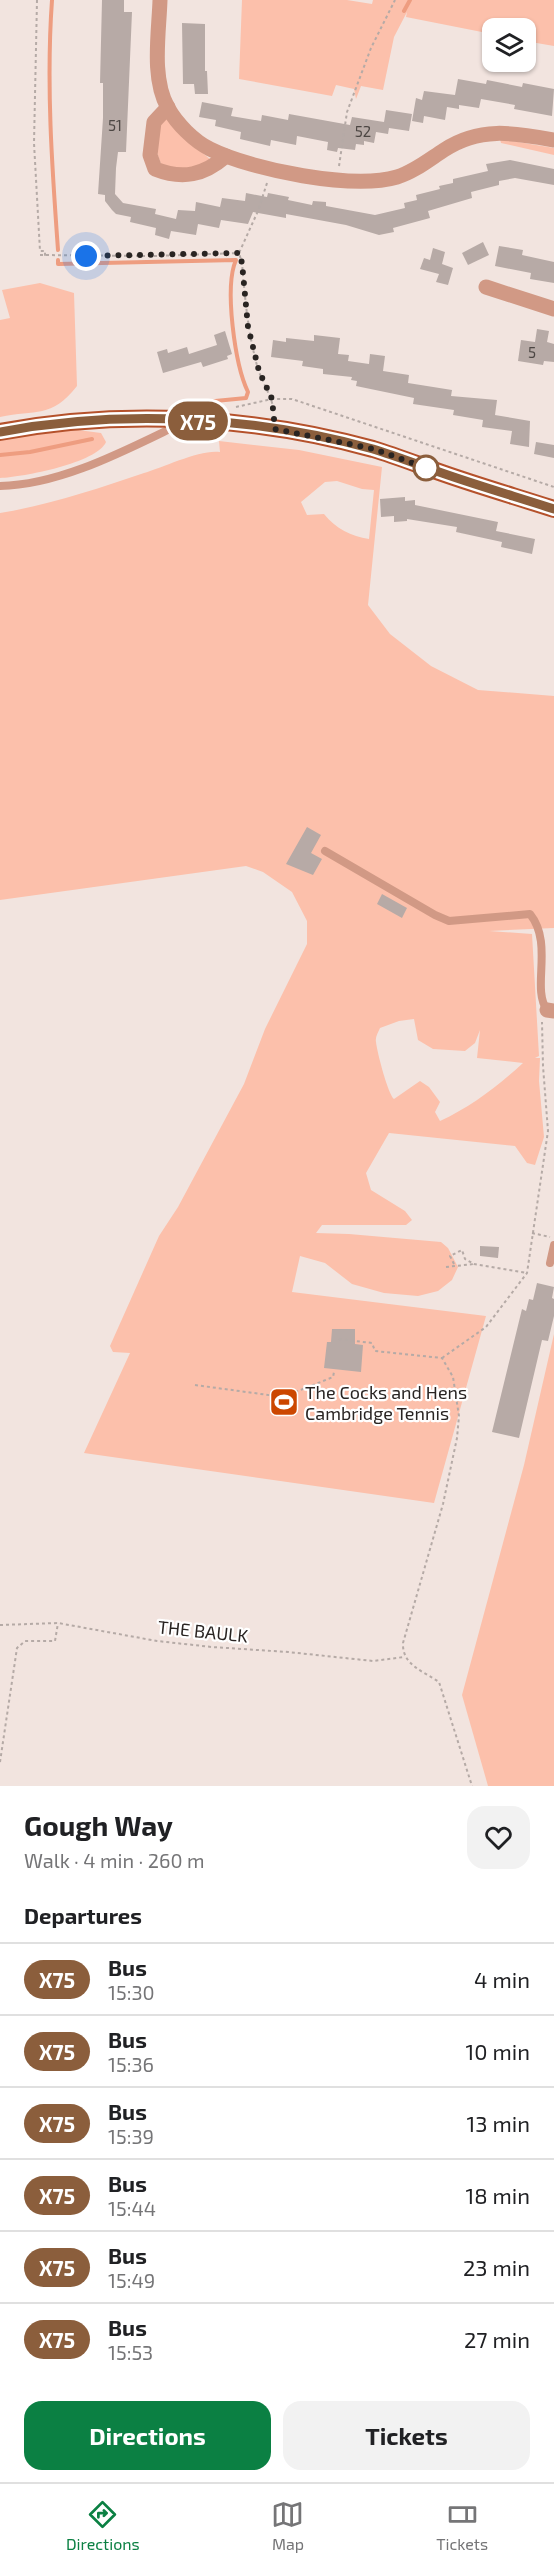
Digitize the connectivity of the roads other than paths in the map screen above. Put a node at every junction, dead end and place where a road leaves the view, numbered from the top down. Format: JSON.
{"nodes":[{"id":1,"x":160,"y":0,"type":"edge"},
{"id":2,"x":168,"y":107,"type":"junction"},
{"id":3,"x":554,"y":140,"type":"edge"},
{"id":4,"x":226,"y":156,"type":"junction"},
{"id":5,"x":486,"y":287,"type":"dead end"},
{"id":6,"x":554,"y":309,"type":"edge"},
{"id":7,"x":187,"y":420,"type":"junction"},
{"id":8,"x":0,"y":432,"type":"edge"},
{"id":9,"x":0,"y":486,"type":"edge"},
{"id":10,"x":554,"y":509,"type":"edge"},
{"id":11,"x":326,"y":851,"type":"dead end"},
{"id":12,"x":550,"y":1011,"type":"edge"},
{"id":13,"x":554,"y":1245,"type":"edge"},
{"id":14,"x":550,"y":1263,"type":"dead end"}],
"edges":[{"from":1,"to":2,"type":"street"},
{"from":2,"to":4,"type":"street"},
{"from":2,"to":4,"type":"street"},
{"from":3,"to":4,"type":"street"},
{"from":5,"to":6,"type":"street"},
{"from":7,"to":8,"type":"main road"},
{"from":7,"to":9,"type":"lane"},
{"from":7,"to":10,"type":"main road"},
{"from":11,"to":12,"type":"lane"},
{"from":13,"to":14,"type":"lane"}]}
